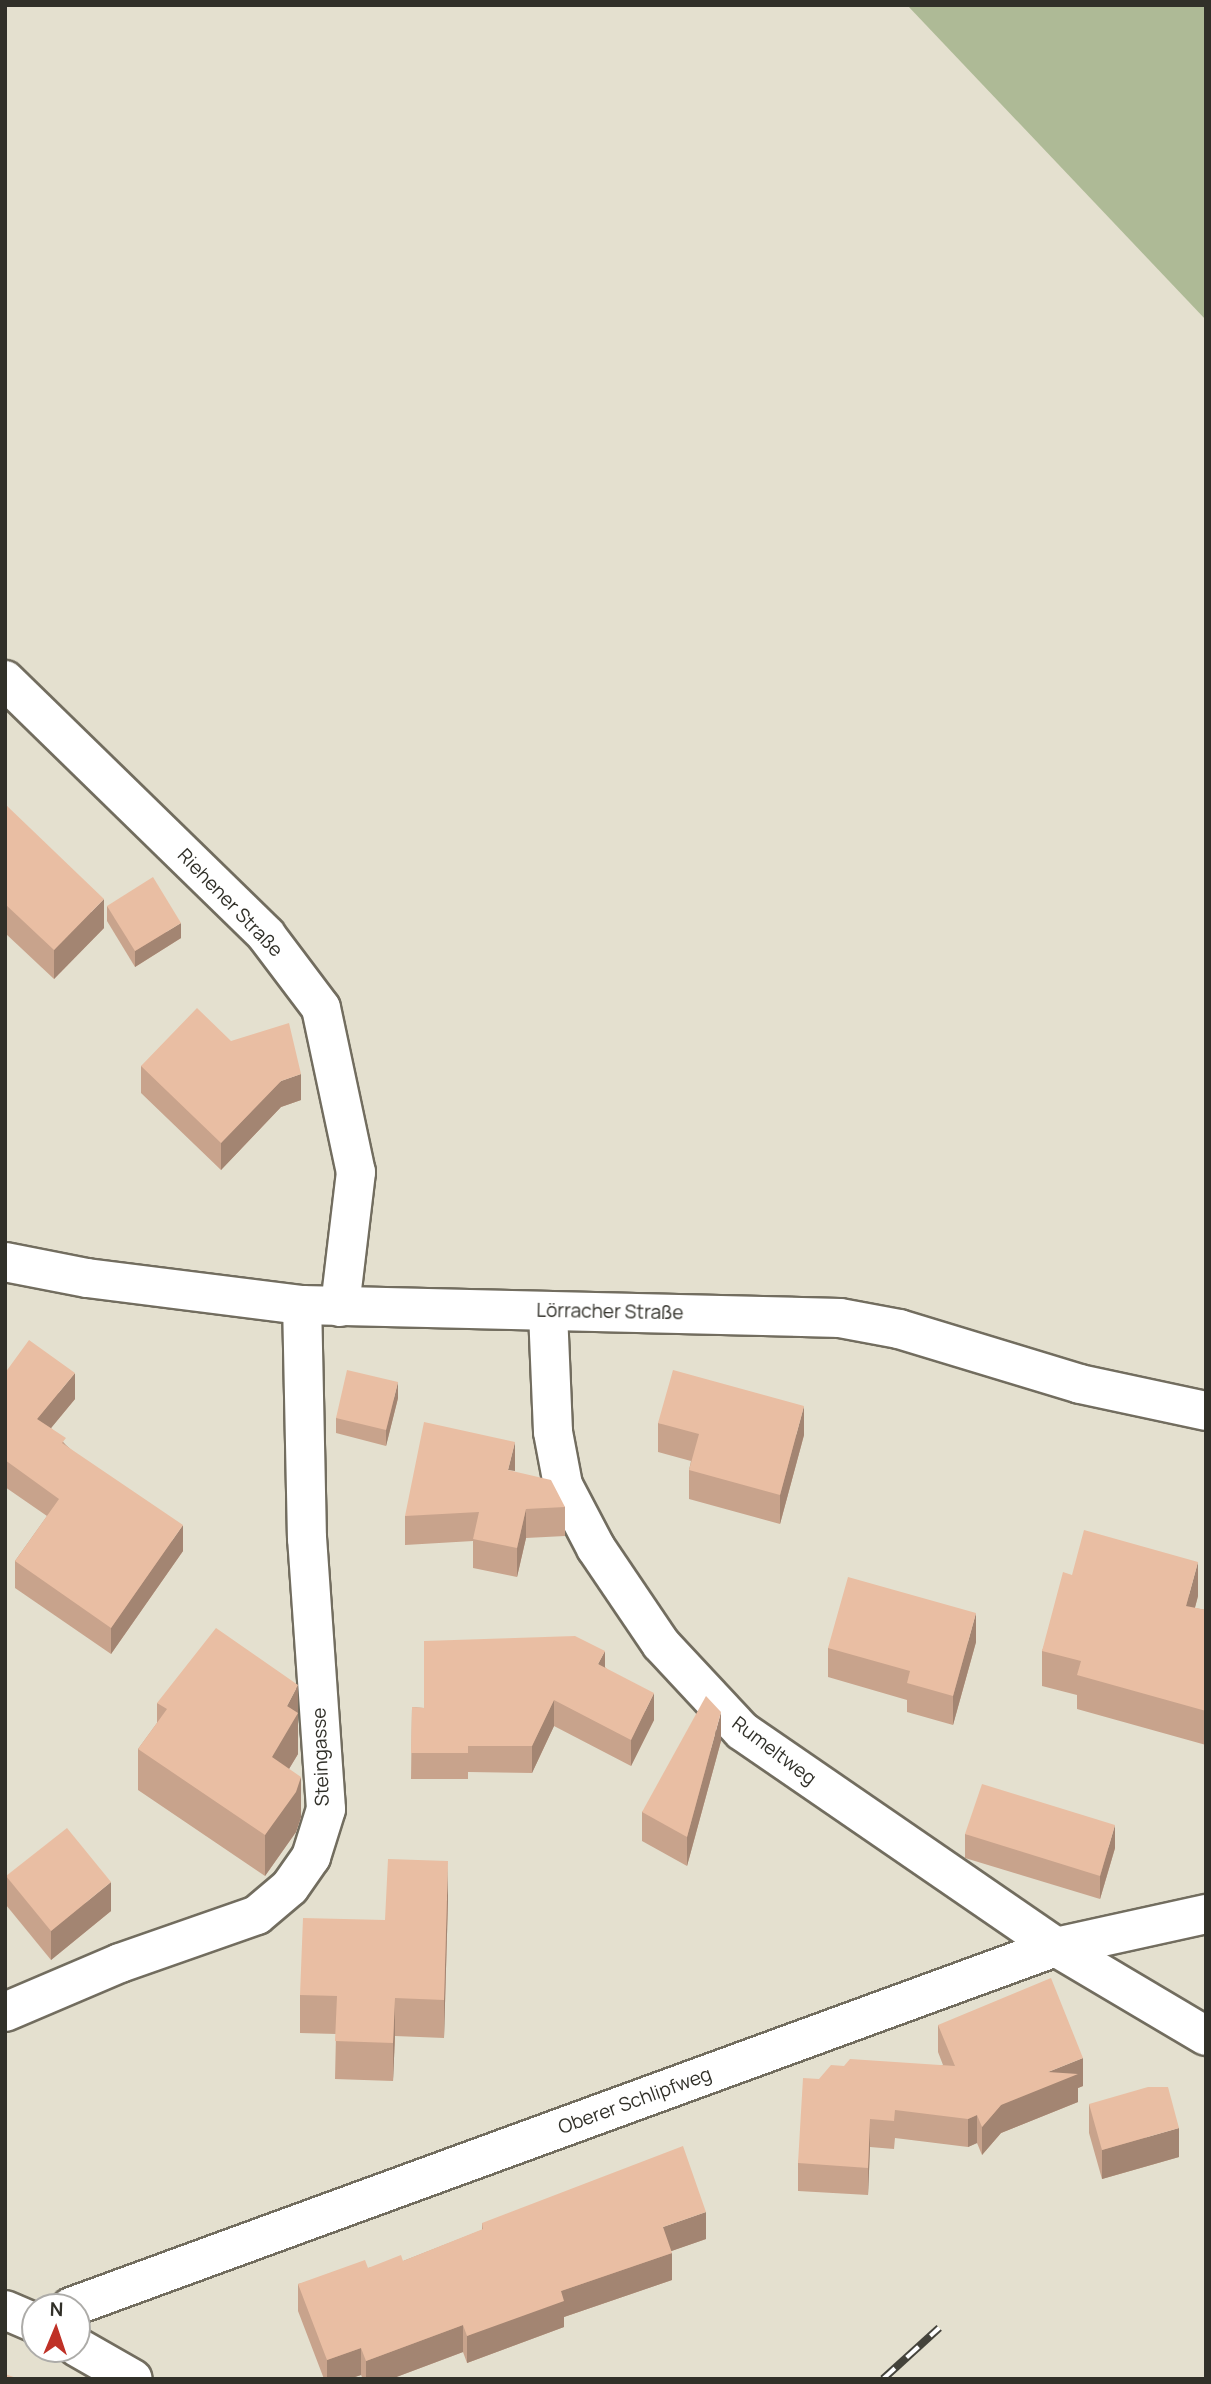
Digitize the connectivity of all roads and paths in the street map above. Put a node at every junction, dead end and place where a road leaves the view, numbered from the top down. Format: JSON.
{"nodes":[{"id":1,"x":5,"y":680,"type":"edge"},
{"id":2,"x":5,"y":1262,"type":"edge"},
{"id":3,"x":302,"y":1305,"type":"junction"},
{"id":4,"x":340,"y":1307,"type":"junction"},
{"id":5,"x":548,"y":1312,"type":"junction"},
{"id":6,"x":1206,"y":1410,"type":"edge"},
{"id":7,"x":1206,"y":1914,"type":"edge"},
{"id":8,"x":1056,"y":1947,"type":"junction"},
{"id":9,"x":5,"y":2012,"type":"edge"},
{"id":10,"x":1206,"y":2036,"type":"edge"},
{"id":11,"x":91,"y":2300,"type":"edge"},
{"id":12,"x":91,"y":2355,"type":"edge"},
{"id":13,"x":134,"y":2379,"type":"edge"}],
"edges":[{"from":1,"to":4,"type":"street","name":"Riehener Straße"},
{"from":2,"to":3,"type":"street","name":"Lörracher Straße"},
{"from":3,"to":4,"type":"street","name":"Lörracher Straße"},
{"from":3,"to":9,"type":"street","name":"Steingasse"},
{"from":4,"to":5,"type":"street","name":"Lörracher Straße"},
{"from":5,"to":6,"type":"street","name":"Lörracher Straße"},
{"from":5,"to":8,"type":"street","name":"Rumeltweg"},
{"from":7,"to":8,"type":"street","name":"Oberer Schlipfweg"},
{"from":8,"to":10,"type":"street","name":"Rumeltweg"},
{"from":8,"to":11,"type":"street","name":"Oberer Schlipfweg"},
{"from":12,"to":13,"type":"street"}]}
